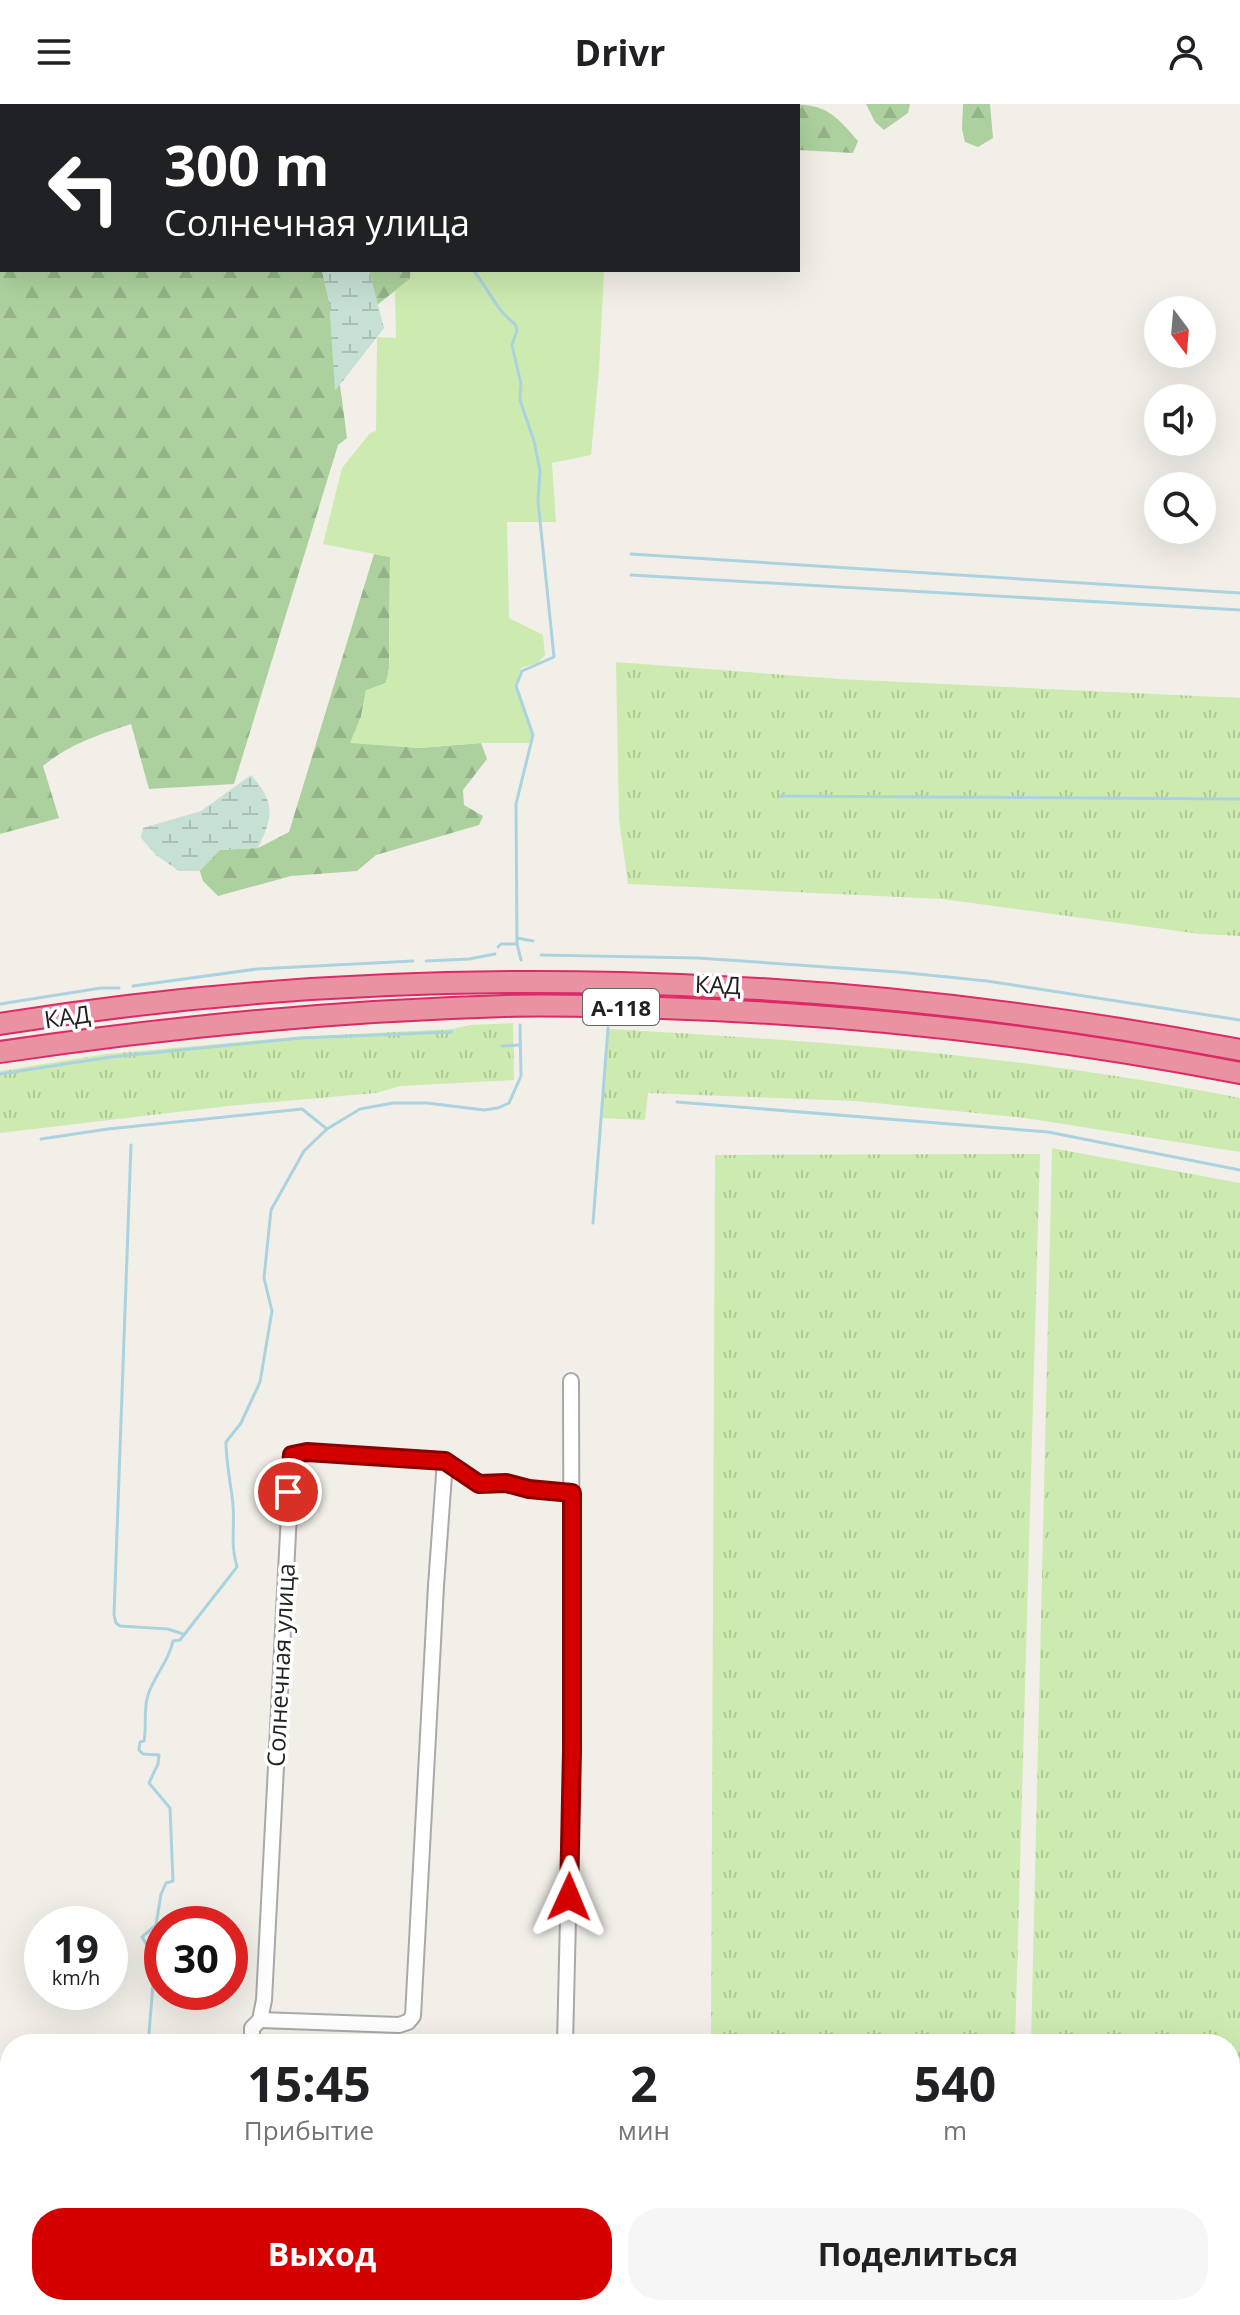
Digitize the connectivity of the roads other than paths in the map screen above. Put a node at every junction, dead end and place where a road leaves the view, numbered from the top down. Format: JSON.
{"nodes":[{"id":1,"x":0,"y":1024,"type":"edge"},
{"id":2,"x":1240,"y":1050,"type":"edge"},
{"id":3,"x":0,"y":1052,"type":"edge"},
{"id":4,"x":1240,"y":1073,"type":"edge"},
{"id":5,"x":571,"y":1381,"type":"dead end"},
{"id":6,"x":445,"y":1461,"type":"junction"},
{"id":7,"x":572,"y":1493,"type":"junction"},
{"id":8,"x":260,"y":2020,"type":"junction"},
{"id":9,"x":252,"y":2034,"type":"edge"},
{"id":10,"x":565,"y":2034,"type":"edge"}],
"edges":[{"from":1,"to":2,"type":"highway","name":"КАД","number":"А-118"},
{"from":3,"to":4,"type":"highway","name":"КАД","number":"А-118"},
{"from":5,"to":7,"type":"street"},
{"from":6,"to":7,"type":"street"},
{"from":6,"to":8,"type":"street"},
{"from":6,"to":8,"type":"street","name":"Солнечная улица"},
{"from":7,"to":10,"type":"street"},
{"from":8,"to":9,"type":"street"}]}
